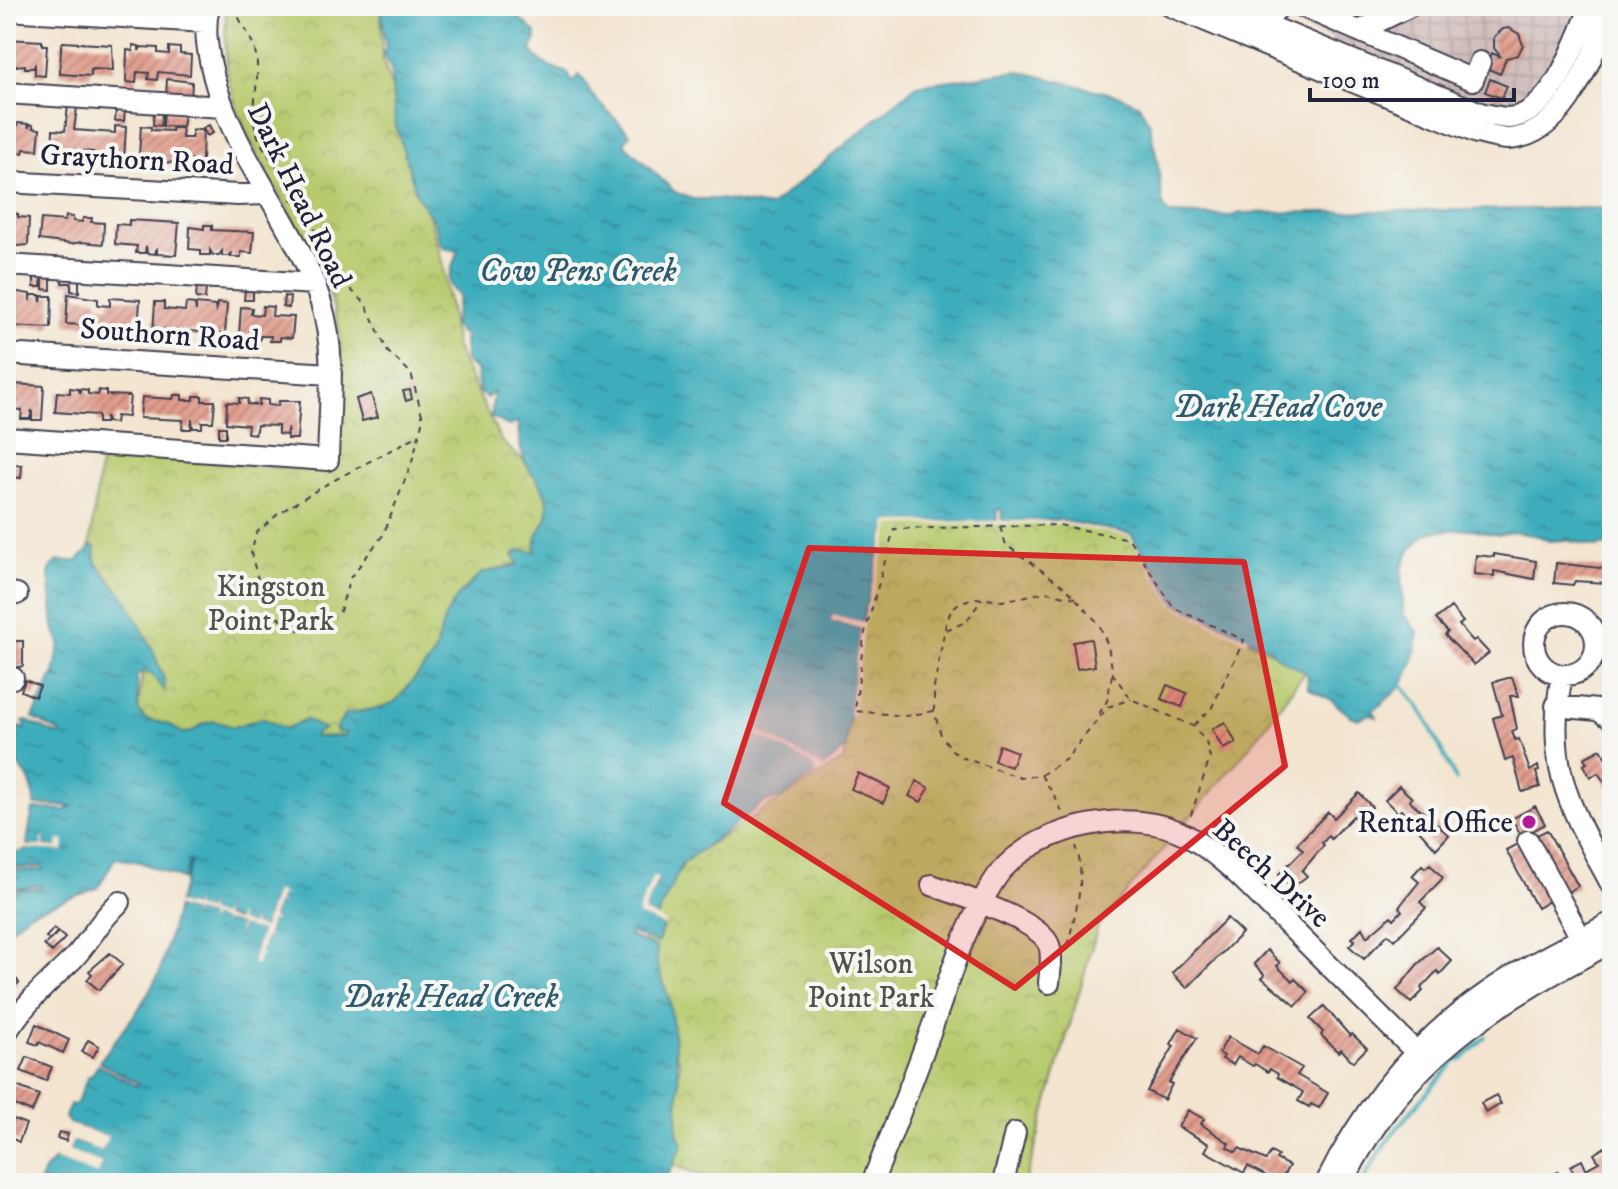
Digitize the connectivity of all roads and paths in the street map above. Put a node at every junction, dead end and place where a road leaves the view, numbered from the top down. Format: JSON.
{"nodes":[{"id":1,"x":235,"y":6,"type":"edge"},
{"id":2,"x":1170,"y":6,"type":"edge"},
{"id":3,"x":1221,"y":6,"type":"edge"},
{"id":4,"x":1280,"y":6,"type":"edge"},
{"id":5,"x":1301,"y":6,"type":"edge"},
{"id":6,"x":1410,"y":6,"type":"edge"},
{"id":7,"x":1591,"y":6,"type":"edge"},
{"id":8,"x":1612,"y":7,"type":"edge"},
{"id":9,"x":6,"y":10,"type":"edge"},
{"id":10,"x":207,"y":14,"type":"edge"},
{"id":11,"x":1267,"y":26,"type":"junction"},
{"id":12,"x":1359,"y":31,"type":"junction"},
{"id":13,"x":1480,"y":62,"type":"dead end"},
{"id":14,"x":6,"y":93,"type":"edge"},
{"id":15,"x":223,"y":107,"type":"junction"},
{"id":16,"x":6,"y":182,"type":"edge"},
{"id":17,"x":300,"y":195,"type":"junction"},
{"id":18,"x":270,"y":201,"type":"junction"},
{"id":19,"x":6,"y":265,"type":"edge"},
{"id":20,"x":315,"y":284,"type":"junction"},
{"id":21,"x":6,"y":354,"type":"edge"},
{"id":22,"x":331,"y":374,"type":"junction"},
{"id":23,"x":419,"y":435,"type":"junction"},
{"id":24,"x":6,"y":438,"type":"edge"},
{"id":25,"x":1000,"y":526,"type":"junction"},
{"id":26,"x":1076,"y":598,"type":"junction"},
{"id":27,"x":982,"y":599,"type":"junction"},
{"id":28,"x":945,"y":630,"type":"junction"},
{"id":29,"x":1113,"y":674,"type":"junction"},
{"id":30,"x":1562,"y":675,"type":"dead end"},
{"id":31,"x":1131,"y":699,"type":"junction"},
{"id":32,"x":1556,"y":706,"type":"junction"},
{"id":33,"x":934,"y":711,"type":"junction"},
{"id":34,"x":1098,"y":717,"type":"junction"},
{"id":35,"x":1612,"y":719,"type":"edge"},
{"id":36,"x":1193,"y":726,"type":"junction"},
{"id":37,"x":1041,"y":775,"type":"junction"},
{"id":38,"x":1070,"y":829,"type":"junction"},
{"id":39,"x":1183,"y":833,"type":"junction"},
{"id":40,"x":1528,"y":841,"type":"dead end"},
{"id":41,"x":932,"y":885,"type":"dead end"},
{"id":42,"x":1612,"y":886,"type":"edge"},
{"id":43,"x":120,"y":902,"type":"dead end"},
{"id":44,"x":980,"y":904,"type":"junction"},
{"id":45,"x":1612,"y":922,"type":"edge"},
{"id":46,"x":1581,"y":938,"type":"junction"},
{"id":47,"x":1612,"y":942,"type":"edge"},
{"id":48,"x":1066,"y":955,"type":"dead end"},
{"id":49,"x":1049,"y":983,"type":"dead end"},
{"id":50,"x":6,"y":1033,"type":"edge"},
{"id":51,"x":1422,"y":1057,"type":"junction"},
{"id":52,"x":1015,"y":1133,"type":"dead end"},
{"id":53,"x":872,"y":1183,"type":"edge"},
{"id":54,"x":1003,"y":1183,"type":"edge"},
{"id":55,"x":1326,"y":1183,"type":"edge"},
{"id":56,"x":1343,"y":1183,"type":"edge"}],
"edges":[{"from":1,"to":17,"type":"path"},
{"from":2,"to":8,"type":"street"},
{"from":3,"to":11,"type":"street"},
{"from":4,"to":11,"type":"street"},
{"from":5,"to":12,"type":"street"},
{"from":6,"to":12,"type":"street"},
{"from":7,"to":11,"type":"street"},
{"from":9,"to":10,"type":"street"},
{"from":10,"to":15,"type":"street","name":"Dark Head Road"},
{"from":12,"to":13,"type":"street"},
{"from":14,"to":15,"type":"street"},
{"from":15,"to":18,"type":"street","name":"Dark Head Road"},
{"from":16,"to":18,"type":"street","name":"Graythorn Road"},
{"from":17,"to":18,"type":"path"},
{"from":17,"to":23,"type":"path"},
{"from":18,"to":20,"type":"street","name":"Dark Head Road"},
{"from":19,"to":20,"type":"street"},
{"from":20,"to":22,"type":"street","name":"Dark Head Road"},
{"from":21,"to":22,"type":"street","name":"Southorn Road"},
{"from":22,"to":24,"type":"street","name":"Dark Head Road"},
{"from":23,"to":23,"type":"path"},
{"from":25,"to":26,"type":"path"},
{"from":25,"to":33,"type":"path"},
{"from":25,"to":36,"type":"path"},
{"from":26,"to":27,"type":"path"},
{"from":26,"to":29,"type":"path"},
{"from":27,"to":28,"type":"path"},
{"from":27,"to":28,"type":"path"},
{"from":28,"to":33,"type":"path"},
{"from":29,"to":31,"type":"path"},
{"from":29,"to":34,"type":"path"},
{"from":30,"to":32,"type":"street"},
{"from":31,"to":34,"type":"path"},
{"from":31,"to":36,"type":"path"},
{"from":32,"to":35,"type":"street"},
{"from":32,"to":42,"type":"street"},
{"from":33,"to":37,"type":"path"},
{"from":34,"to":37,"type":"path"},
{"from":36,"to":39,"type":"path"},
{"from":37,"to":38,"type":"path"},
{"from":38,"to":39,"type":"street","name":"Beech Drive"},
{"from":38,"to":44,"type":"street","name":"Beech Drive"},
{"from":38,"to":48,"type":"path"},
{"from":39,"to":51,"type":"street","name":"Beech Drive"},
{"from":40,"to":46,"type":"street"},
{"from":41,"to":44,"type":"street"},
{"from":43,"to":50,"type":"street"},
{"from":44,"to":49,"type":"street"},
{"from":44,"to":53,"type":"street","name":"Beech Drive"},
{"from":45,"to":46,"type":"street"},
{"from":46,"to":51,"type":"street"},
{"from":47,"to":51,"type":"street"},
{"from":51,"to":55,"type":"street"},
{"from":51,"to":56,"type":"street"},
{"from":52,"to":54,"type":"street"}]}
